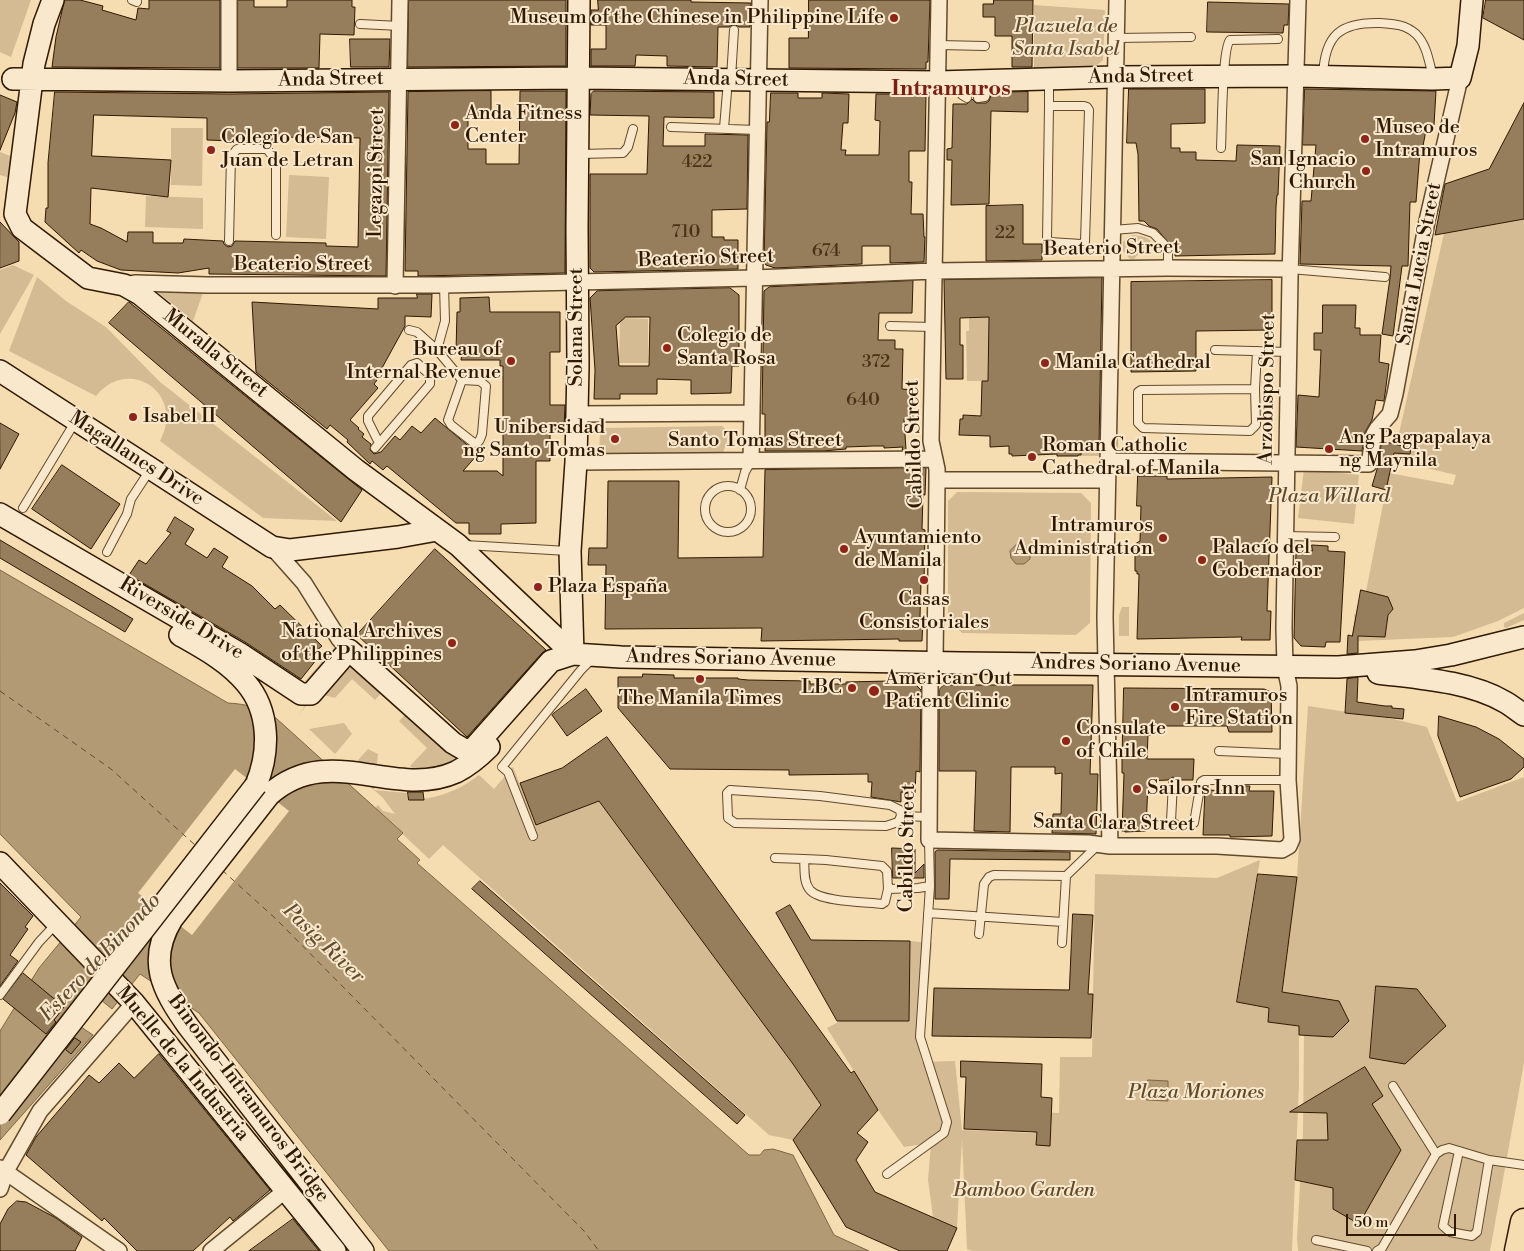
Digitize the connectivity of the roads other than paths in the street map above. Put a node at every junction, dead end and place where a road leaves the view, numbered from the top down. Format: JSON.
{"nodes":[{"id":1,"x":53,"y":0,"type":"edge"},
{"id":2,"x":229,"y":0,"type":"edge"},
{"id":3,"x":400,"y":0,"type":"edge"},
{"id":4,"x":580,"y":0,"type":"edge"},
{"id":5,"x":760,"y":0,"type":"edge"},
{"id":6,"x":939,"y":0,"type":"edge"},
{"id":7,"x":1117,"y":0,"type":"edge"},
{"id":8,"x":1298,"y":0,"type":"edge"},
{"id":9,"x":1472,"y":0,"type":"edge"},
{"id":10,"x":360,"y":24,"type":"dead end"},
{"id":11,"x":400,"y":26,"type":"junction"},
{"id":12,"x":734,"y":30,"type":"dead end"},
{"id":13,"x":1191,"y":37,"type":"dead end"},
{"id":14,"x":1116,"y":38,"type":"junction"},
{"id":15,"x":1278,"y":39,"type":"dead end"},
{"id":16,"x":939,"y":44,"type":"junction"},
{"id":17,"x":984,"y":46,"type":"dead end"},
{"id":18,"x":1223,"y":76,"type":"junction"},
{"id":19,"x":1297,"y":76,"type":"junction"},
{"id":20,"x":1323,"y":76,"type":"junction"},
{"id":21,"x":1115,"y":77,"type":"junction"},
{"id":22,"x":12,"y":78,"type":"edge"},
{"id":23,"x":579,"y":78,"type":"junction"},
{"id":24,"x":1460,"y":78,"type":"junction"},
{"id":25,"x":399,"y":79,"type":"junction"},
{"id":26,"x":1049,"y":79,"type":"junction"},
{"id":27,"x":1433,"y":79,"type":"junction"},
{"id":28,"x":758,"y":80,"type":"junction"},
{"id":29,"x":990,"y":80,"type":"junction"},
{"id":30,"x":229,"y":81,"type":"junction"},
{"id":31,"x":729,"y":86,"type":"junction"},
{"id":32,"x":954,"y":87,"type":"junction"},
{"id":33,"x":978,"y":98,"type":"dead end"},
{"id":34,"x":1049,"y":106,"type":"junction"},
{"id":35,"x":670,"y":127,"type":"dead end"},
{"id":36,"x":724,"y":128,"type":"junction"},
{"id":37,"x":633,"y":129,"type":"dead end"},
{"id":38,"x":757,"y":130,"type":"junction"},
{"id":39,"x":1221,"y":148,"type":"dead end"},
{"id":40,"x":578,"y":154,"type":"junction"},
{"id":41,"x":1112,"y":230,"type":"junction"},
{"id":42,"x":276,"y":234,"type":"dead end"},
{"id":43,"x":229,"y":241,"type":"dead end"},
{"id":44,"x":1168,"y":268,"type":"junction"},
{"id":45,"x":1290,"y":269,"type":"junction"},
{"id":46,"x":1111,"y":270,"type":"junction"},
{"id":47,"x":934,"y":271,"type":"junction"},
{"id":48,"x":1385,"y":277,"type":"dead end"},
{"id":49,"x":754,"y":278,"type":"junction"},
{"id":50,"x":577,"y":283,"type":"junction"},
{"id":51,"x":124,"y":285,"type":"junction"},
{"id":52,"x":395,"y":286,"type":"junction"},
{"id":53,"x":444,"y":286,"type":"junction"},
{"id":54,"x":890,"y":326,"type":"dead end"},
{"id":55,"x":933,"y":327,"type":"junction"},
{"id":56,"x":409,"y":330,"type":"dead end"},
{"id":57,"x":437,"y":350,"type":"junction"},
{"id":58,"x":1215,"y":350,"type":"dead end"},
{"id":59,"x":1257,"y":351,"type":"junction"},
{"id":60,"x":1289,"y":352,"type":"junction"},
{"id":61,"x":0,"y":371,"type":"edge"},
{"id":62,"x":462,"y":380,"type":"junction"},
{"id":63,"x":1255,"y":389,"type":"junction"},
{"id":64,"x":752,"y":413,"type":"junction"},
{"id":65,"x":577,"y":414,"type":"junction"},
{"id":66,"x":76,"y":420,"type":"junction"},
{"id":67,"x":377,"y":445,"type":"joint"},
{"id":68,"x":934,"y":459,"type":"junction"},
{"id":69,"x":750,"y":461,"type":"junction"},
{"id":70,"x":1108,"y":461,"type":"junction"},
{"id":71,"x":576,"y":462,"type":"junction"},
{"id":72,"x":1287,"y":463,"type":"junction"},
{"id":73,"x":151,"y":469,"type":"junction"},
{"id":74,"x":937,"y":480,"type":"junction"},
{"id":75,"x":1107,"y":480,"type":"junction"},
{"id":76,"x":740,"y":490,"type":"junction"},
{"id":77,"x":23,"y":508,"type":"dead end"},
{"id":78,"x":0,"y":514,"type":"edge"},
{"id":79,"x":0,"y":524,"type":"edge"},
{"id":80,"x":437,"y":530,"type":"junction"},
{"id":81,"x":1286,"y":536,"type":"junction"},
{"id":82,"x":1335,"y":537,"type":"dead end"},
{"id":83,"x":458,"y":545,"type":"junction"},
{"id":84,"x":272,"y":547,"type":"junction"},
{"id":85,"x":570,"y":551,"type":"junction"},
{"id":86,"x":107,"y":552,"type":"dead end"},
{"id":87,"x":1524,"y":637,"type":"edge"},
{"id":88,"x":342,"y":642,"type":"junction"},
{"id":89,"x":573,"y":654,"type":"junction"},
{"id":90,"x":596,"y":655,"type":"junction"},
{"id":91,"x":935,"y":663,"type":"junction"},
{"id":92,"x":1106,"y":665,"type":"junction"},
{"id":93,"x":1286,"y":667,"type":"junction"},
{"id":94,"x":1338,"y":667,"type":"junction"},
{"id":95,"x":1524,"y":716,"type":"edge"},
{"id":96,"x":1219,"y":751,"type":"dead end"},
{"id":97,"x":1288,"y":754,"type":"junction"},
{"id":98,"x":1288,"y":780,"type":"junction"},
{"id":99,"x":1173,"y":783,"type":"dead end"},
{"id":100,"x":901,"y":816,"type":"junction"},
{"id":101,"x":929,"y":817,"type":"junction"},
{"id":102,"x":533,"y":836,"type":"dead end"},
{"id":103,"x":1292,"y":839,"type":"joint"},
{"id":104,"x":929,"y":840,"type":"junction"},
{"id":105,"x":1104,"y":845,"type":"junction"},
{"id":106,"x":775,"y":858,"type":"dead end"},
{"id":107,"x":804,"y":859,"type":"junction"},
{"id":108,"x":0,"y":863,"type":"edge"},
{"id":109,"x":1066,"y":876,"type":"junction"},
{"id":110,"x":930,"y":886,"type":"junction"},
{"id":111,"x":888,"y":889,"type":"junction"},
{"id":112,"x":928,"y":913,"type":"junction"},
{"id":113,"x":980,"y":918,"type":"junction"},
{"id":114,"x":1063,"y":922,"type":"junction"},
{"id":115,"x":62,"y":927,"type":"junction"},
{"id":116,"x":978,"y":934,"type":"dead end"},
{"id":117,"x":1062,"y":943,"type":"dead end"},
{"id":118,"x":0,"y":995,"type":"edge"},
{"id":119,"x":128,"y":997,"type":"junction"},
{"id":120,"x":1393,"y":1086,"type":"dead end"},
{"id":121,"x":0,"y":1114,"type":"edge"},
{"id":122,"x":1459,"y":1151,"type":"junction"},
{"id":123,"x":1436,"y":1154,"type":"junction"},
{"id":124,"x":1489,"y":1160,"type":"junction"},
{"id":125,"x":1524,"y":1165,"type":"edge"},
{"id":126,"x":3,"y":1169,"type":"edge"},
{"id":127,"x":887,"y":1174,"type":"dead end"},
{"id":128,"x":0,"y":1188,"type":"edge"},
{"id":129,"x":286,"y":1190,"type":"junction"},
{"id":130,"x":1524,"y":1222,"type":"edge"},
{"id":131,"x":1316,"y":1240,"type":"dead end"},
{"id":132,"x":100,"y":1245,"type":"edge"},
{"id":133,"x":119,"y":1251,"type":"edge"},
{"id":134,"x":211,"y":1251,"type":"edge"},
{"id":135,"x":335,"y":1251,"type":"edge"},
{"id":136,"x":363,"y":1251,"type":"edge"},
{"id":137,"x":1367,"y":1251,"type":"edge"},
{"id":138,"x":1378,"y":1251,"type":"edge"},
{"id":139,"x":1518,"y":1251,"type":"edge"}],
"edges":[{"from":1,"to":22,"type":"street","name":"Muralla Street"},
{"from":2,"to":30,"type":"street"},
{"from":3,"to":11,"type":"street","name":"Legazpi Street"},
{"from":4,"to":23,"type":"street","name":"Solana Street"},
{"from":5,"to":28,"type":"street"},
{"from":6,"to":16,"type":"street","name":"Cabildo Street"},
{"from":7,"to":14,"type":"street"},
{"from":8,"to":19,"type":"street","name":"Arzobispo Street"},
{"from":9,"to":24,"type":"street","name":"Santa Lucia Street"},
{"from":10,"to":11,"type":"lane"},
{"from":11,"to":25,"type":"street","name":"Legazpi Street"},
{"from":12,"to":31,"type":"lane"},
{"from":13,"to":14,"type":"lane"},
{"from":14,"to":21,"type":"street"},
{"from":15,"to":18,"type":"lane"},
{"from":16,"to":17,"type":"lane"},
{"from":16,"to":32,"type":"street","name":"Cabildo Street"},
{"from":18,"to":19,"type":"street","name":"Anda Street"},
{"from":18,"to":21,"type":"street","name":"Anda Street"},
{"from":18,"to":39,"type":"lane"},
{"from":19,"to":20,"type":"street","name":"Anda Street"},
{"from":19,"to":45,"type":"street","name":"Arzobispo Street"},
{"from":20,"to":27,"type":"street","name":"Anda Street"},
{"from":20,"to":27,"type":"lane"},
{"from":21,"to":26,"type":"street","name":"Anda Street"},
{"from":21,"to":41,"type":"street"},
{"from":22,"to":30,"type":"street","name":"Anda Street"},
{"from":22,"to":51,"type":"street","name":"Muralla Street"},
{"from":23,"to":25,"type":"street","name":"Anda Street"},
{"from":23,"to":31,"type":"street","name":"Anda Street"},
{"from":23,"to":40,"type":"street","name":"Solana Street"},
{"from":24,"to":27,"type":"street","name":"Anda Street"},
{"from":24,"to":72,"type":"street","name":"Santa Lucia Street"},
{"from":25,"to":30,"type":"street","name":"Anda Street"},
{"from":25,"to":52,"type":"street","name":"Legazpi Street"},
{"from":26,"to":29,"type":"street","name":"Anda Street"},
{"from":26,"to":34,"type":"lane"},
{"from":28,"to":31,"type":"street","name":"Anda Street"},
{"from":28,"to":32,"type":"street","name":"Anda Street"},
{"from":28,"to":38,"type":"street"},
{"from":29,"to":32,"type":"street","name":"Anda Street"},
{"from":29,"to":33,"type":"lane"},
{"from":31,"to":36,"type":"lane"},
{"from":32,"to":47,"type":"street","name":"Cabildo Street"},
{"from":34,"to":34,"type":"lane"},
{"from":35,"to":36,"type":"lane"},
{"from":36,"to":38,"type":"lane"},
{"from":37,"to":40,"type":"lane"},
{"from":38,"to":49,"type":"street"},
{"from":40,"to":50,"type":"street","name":"Solana Street"},
{"from":41,"to":44,"type":"lane"},
{"from":41,"to":46,"type":"street"},
{"from":42,"to":43,"type":"lane"},
{"from":44,"to":45,"type":"street","name":"Beaterio Street"},
{"from":44,"to":46,"type":"street","name":"Beaterio Street"},
{"from":45,"to":48,"type":"lane"},
{"from":45,"to":60,"type":"street","name":"Arzobispo Street"},
{"from":46,"to":47,"type":"street","name":"Beaterio Street"},
{"from":46,"to":70,"type":"street"},
{"from":47,"to":49,"type":"street","name":"Beaterio Street"},
{"from":47,"to":55,"type":"street","name":"Cabildo Street"},
{"from":49,"to":50,"type":"street","name":"Beaterio Street"},
{"from":49,"to":64,"type":"street"},
{"from":50,"to":53,"type":"street","name":"Beaterio Street"},
{"from":50,"to":65,"type":"street","name":"Solana Street"},
{"from":51,"to":52,"type":"street","name":"Beaterio Street"},
{"from":51,"to":80,"type":"street","name":"Muralla Street"},
{"from":52,"to":53,"type":"street","name":"Beaterio Street"},
{"from":53,"to":57,"type":"lane"},
{"from":54,"to":55,"type":"lane"},
{"from":55,"to":68,"type":"street","name":"Cabildo Street"},
{"from":56,"to":57,"type":"lane"},
{"from":57,"to":62,"type":"lane"},
{"from":58,"to":59,"type":"lane"},
{"from":59,"to":60,"type":"lane"},
{"from":59,"to":63,"type":"lane"},
{"from":60,"to":72,"type":"street","name":"Arzobispo Street"},
{"from":61,"to":66,"type":"street","name":"Magallanes Drive"},
{"from":62,"to":62,"type":"lane"},
{"from":63,"to":63,"type":"lane"},
{"from":64,"to":65,"type":"street","name":"Santo Tomas Street"},
{"from":64,"to":69,"type":"street"},
{"from":65,"to":71,"type":"street","name":"Solana Street"},
{"from":66,"to":73,"type":"street","name":"Magallanes Drive"},
{"from":66,"to":77,"type":"lane"},
{"from":67,"to":67,"type":"lane"},
{"from":68,"to":69,"type":"street","name":"Santo Tomas Street"},
{"from":68,"to":74,"type":"street","name":"Cabildo Street"},
{"from":69,"to":71,"type":"street","name":"Santo Tomas Street"},
{"from":69,"to":76,"type":"lane"},
{"from":70,"to":72,"type":"street"},
{"from":70,"to":75,"type":"street"},
{"from":71,"to":85,"type":"street","name":"Solana Street"},
{"from":72,"to":81,"type":"street","name":"Arzobispo Street"},
{"from":73,"to":84,"type":"street","name":"Magallanes Drive"},
{"from":73,"to":86,"type":"lane"},
{"from":74,"to":75,"type":"street"},
{"from":74,"to":91,"type":"street","name":"Cabildo Street"},
{"from":75,"to":92,"type":"street"},
{"from":76,"to":76,"type":"lane"},
{"from":78,"to":88,"type":"street","name":"Riverside Drive"},
{"from":79,"to":121,"type":"street","bridge":true},
{"from":80,"to":83,"type":"street","name":"Muralla Street"},
{"from":80,"to":84,"type":"street","name":"Magallanes Drive"},
{"from":81,"to":82,"type":"lane"},
{"from":81,"to":93,"type":"street","name":"Arzobispo Street"},
{"from":83,"to":85,"type":"lane"},
{"from":83,"to":89,"type":"street","name":"Muralla Street"},
{"from":84,"to":88,"type":"street","name":"Magallanes Drive"},
{"from":85,"to":89,"type":"street","name":"Solana Street"},
{"from":87,"to":94,"type":"street","name":"Andres Soriano Avenue"},
{"from":88,"to":89,"type":"street","name":"Magallanes Drive"},
{"from":89,"to":90,"type":"street","name":"Andres Soriano Avenue"},
{"from":89,"to":136,"type":"street","name":"Binondo-Intramuros Bridge"},
{"from":90,"to":91,"type":"street","name":"Andres Soriano Avenue"},
{"from":90,"to":102,"type":"lane"},
{"from":91,"to":92,"type":"street","name":"Andres Soriano Avenue"},
{"from":91,"to":101,"type":"street","name":"Cabildo Street"},
{"from":92,"to":93,"type":"street","name":"Andres Soriano Avenue"},
{"from":92,"to":105,"type":"street"},
{"from":93,"to":94,"type":"street","name":"Andres Soriano Avenue"},
{"from":93,"to":97,"type":"street","name":"Arzobispo Street"},
{"from":94,"to":95,"type":"street","name":"Andres Soriano Avenue"},
{"from":96,"to":97,"type":"lane"},
{"from":97,"to":98,"type":"street","name":"Arzobispo Street"},
{"from":98,"to":99,"type":"lane"},
{"from":98,"to":103,"type":"street","name":"Arzobispo Street"},
{"from":100,"to":100,"type":"lane"},
{"from":100,"to":101,"type":"lane"},
{"from":101,"to":104,"type":"street","name":"Cabildo Street"},
{"from":103,"to":105,"type":"street","name":"Santa Clara Street"},
{"from":104,"to":105,"type":"street","name":"Santa Clara Street"},
{"from":104,"to":110,"type":"lane","name":"Cabildo Street"},
{"from":105,"to":109,"type":"lane"},
{"from":106,"to":107,"type":"lane"},
{"from":107,"to":111,"type":"lane"},
{"from":107,"to":111,"type":"lane"},
{"from":108,"to":115,"type":"street","name":"Muelle de la Industria"},
{"from":109,"to":113,"type":"lane"},
{"from":109,"to":114,"type":"lane"},
{"from":110,"to":111,"type":"lane"},
{"from":110,"to":112,"type":"lane","name":"Cabildo Street"},
{"from":112,"to":113,"type":"lane"},
{"from":112,"to":127,"type":"lane","name":"Cabildo Street"},
{"from":113,"to":114,"type":"lane"},
{"from":113,"to":116,"type":"lane"},
{"from":114,"to":117,"type":"lane"},
{"from":115,"to":118,"type":"lane"},
{"from":115,"to":119,"type":"street","name":"Muelle de la Industria"},
{"from":119,"to":126,"type":"street"},
{"from":119,"to":129,"type":"street","name":"Muelle de la Industria"},
{"from":120,"to":123,"type":"lane"},
{"from":122,"to":123,"type":"lane"},
{"from":122,"to":124,"type":"lane"},
{"from":122,"to":124,"type":"lane"},
{"from":123,"to":138,"type":"lane"},
{"from":124,"to":125,"type":"lane"},
{"from":126,"to":128,"type":"street"},
{"from":126,"to":132,"type":"street"},
{"from":129,"to":134,"type":"street"},
{"from":129,"to":135,"type":"street","name":"Muelle de la Industria"},
{"from":130,"to":139,"type":"highway"},
{"from":131,"to":137,"type":"lane"},
{"from":132,"to":133,"type":"street"}]}
